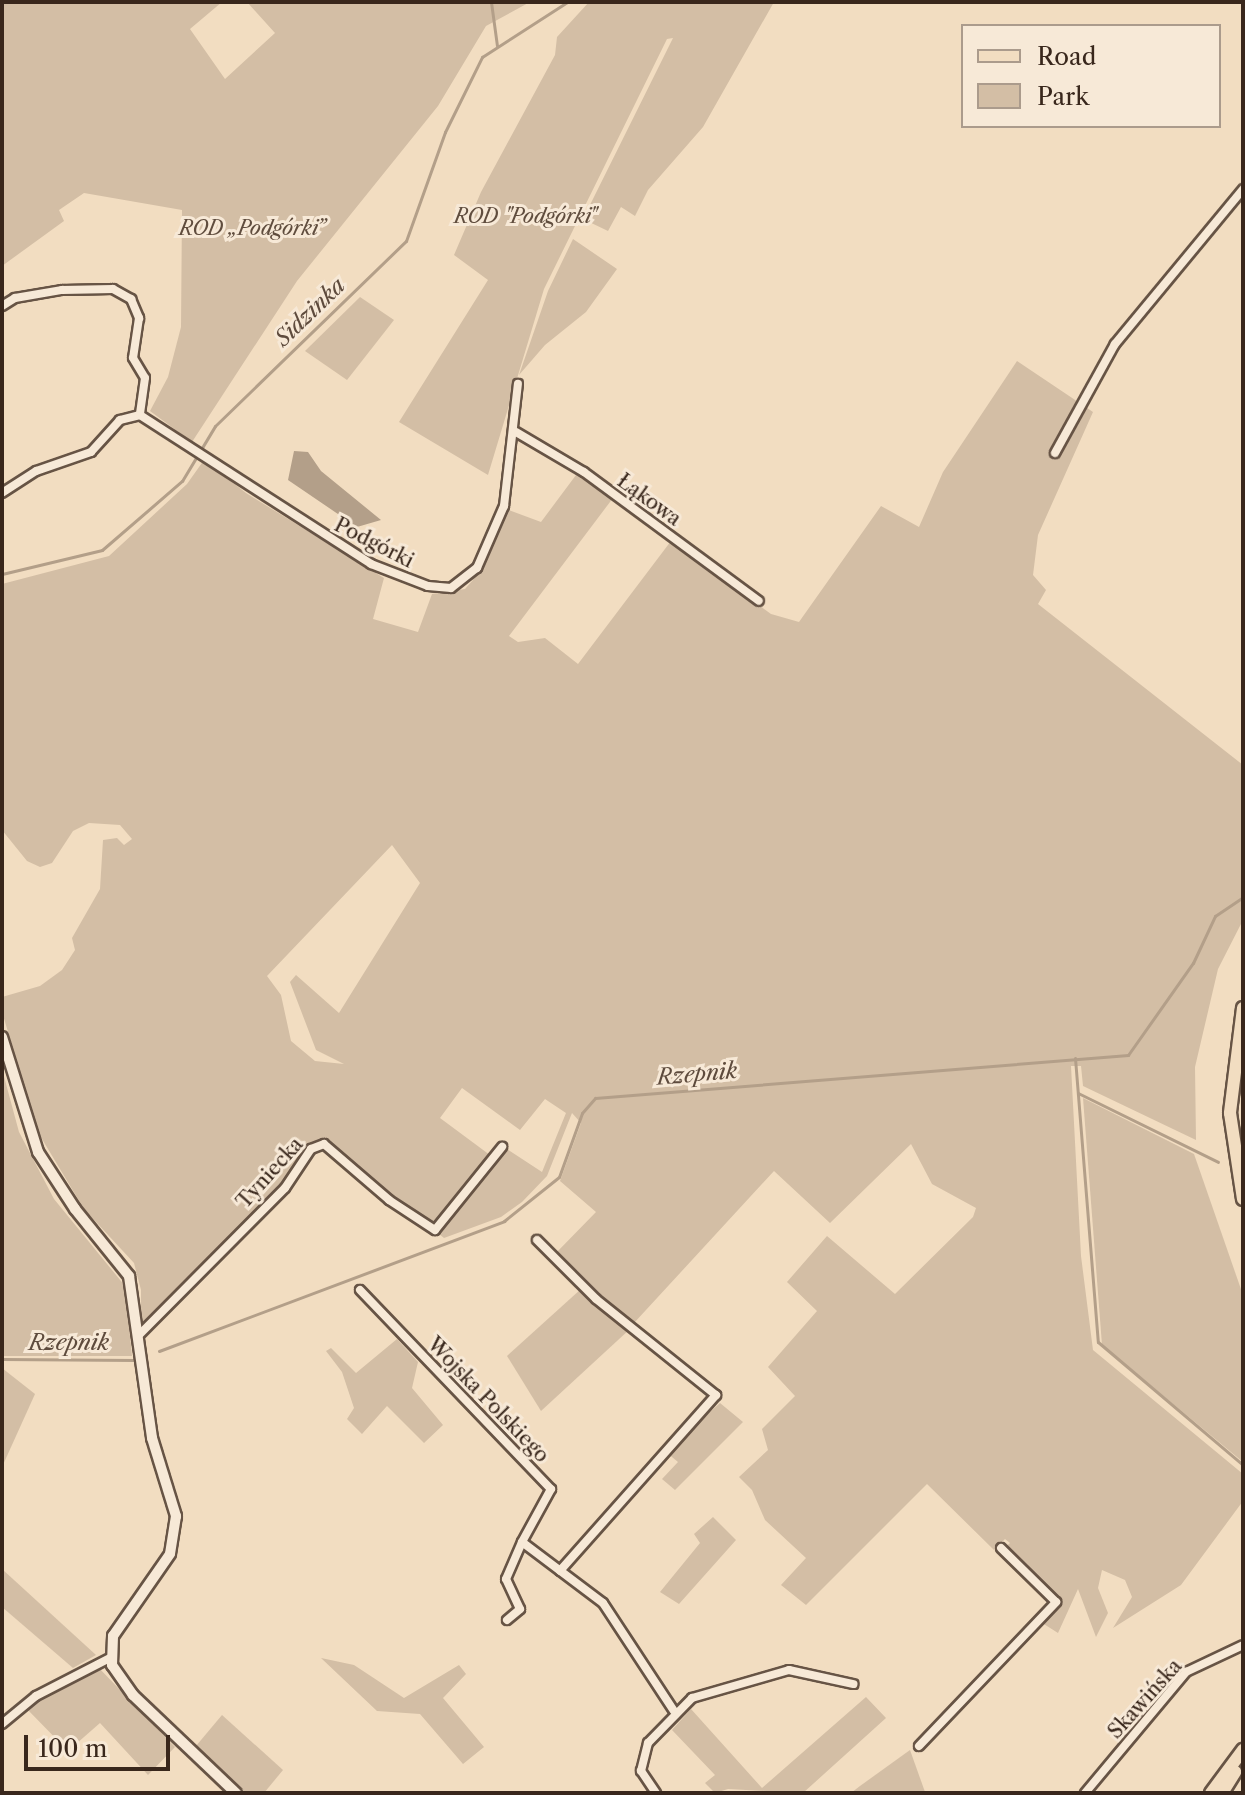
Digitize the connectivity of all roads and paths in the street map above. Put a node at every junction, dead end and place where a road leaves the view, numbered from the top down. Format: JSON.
{"nodes":[{"id":1,"x":1243,"y":189,"type":"edge"},
{"id":2,"x":2,"y":306,"type":"edge"},
{"id":3,"x":518,"y":384,"type":"dead end"},
{"id":4,"x":140,"y":415,"type":"junction"},
{"id":5,"x":516,"y":432,"type":"junction"},
{"id":6,"x":1055,"y":453,"type":"dead end"},
{"id":7,"x":2,"y":493,"type":"edge"},
{"id":8,"x":759,"y":601,"type":"dead end"},
{"id":9,"x":1243,"y":1008,"type":"edge"},
{"id":10,"x":2,"y":1037,"type":"edge"},
{"id":11,"x":502,"y":1147,"type":"dead end"},
{"id":12,"x":1243,"y":1199,"type":"edge"},
{"id":13,"x":537,"y":1240,"type":"dead end"},
{"id":14,"x":360,"y":1290,"type":"dead end"},
{"id":15,"x":139,"y":1335,"type":"junction"},
{"id":16,"x":522,"y":1542,"type":"junction"},
{"id":17,"x":1001,"y":1548,"type":"dead end"},
{"id":18,"x":560,"y":1571,"type":"junction"},
{"id":19,"x":507,"y":1620,"type":"dead end"},
{"id":20,"x":1243,"y":1645,"type":"edge"},
{"id":21,"x":110,"y":1658,"type":"junction"},
{"id":22,"x":853,"y":1684,"type":"dead end"},
{"id":23,"x":674,"y":1711,"type":"junction"},
{"id":24,"x":2,"y":1724,"type":"edge"},
{"id":25,"x":919,"y":1746,"type":"dead end"},
{"id":26,"x":1243,"y":1750,"type":"edge"},
{"id":27,"x":1243,"y":1758,"type":"edge"},
{"id":28,"x":236,"y":1793,"type":"edge"},
{"id":29,"x":656,"y":1793,"type":"edge"},
{"id":30,"x":1085,"y":1793,"type":"edge"},
{"id":31,"x":1211,"y":1793,"type":"edge"},
{"id":32,"x":1222,"y":1793,"type":"edge"}],
"edges":[{"from":1,"to":6,"type":"street"},
{"from":2,"to":4,"type":"street"},
{"from":3,"to":5,"type":"street","name":"Podgórki"},
{"from":4,"to":5,"type":"street","name":"Podgórki"},
{"from":4,"to":7,"type":"street"},
{"from":5,"to":8,"type":"street","name":"Łąkowa"},
{"from":9,"to":12,"type":"main road"},
{"from":10,"to":15,"type":"street"},
{"from":11,"to":15,"type":"street","name":"Tyniecka"},
{"from":13,"to":18,"type":"street"},
{"from":14,"to":16,"type":"street","name":"Wojska Polskiego"},
{"from":15,"to":21,"type":"street"},
{"from":16,"to":18,"type":"street"},
{"from":16,"to":19,"type":"street","name":"Wojska Polskiego"},
{"from":17,"to":25,"type":"street"},
{"from":18,"to":23,"type":"street"},
{"from":20,"to":30,"type":"street","name":"Skawińska"},
{"from":21,"to":24,"type":"street"},
{"from":21,"to":28,"type":"street"},
{"from":22,"to":23,"type":"street"},
{"from":23,"to":29,"type":"street"},
{"from":26,"to":31,"type":"main road"},
{"from":27,"to":32,"type":"main road"}]}
